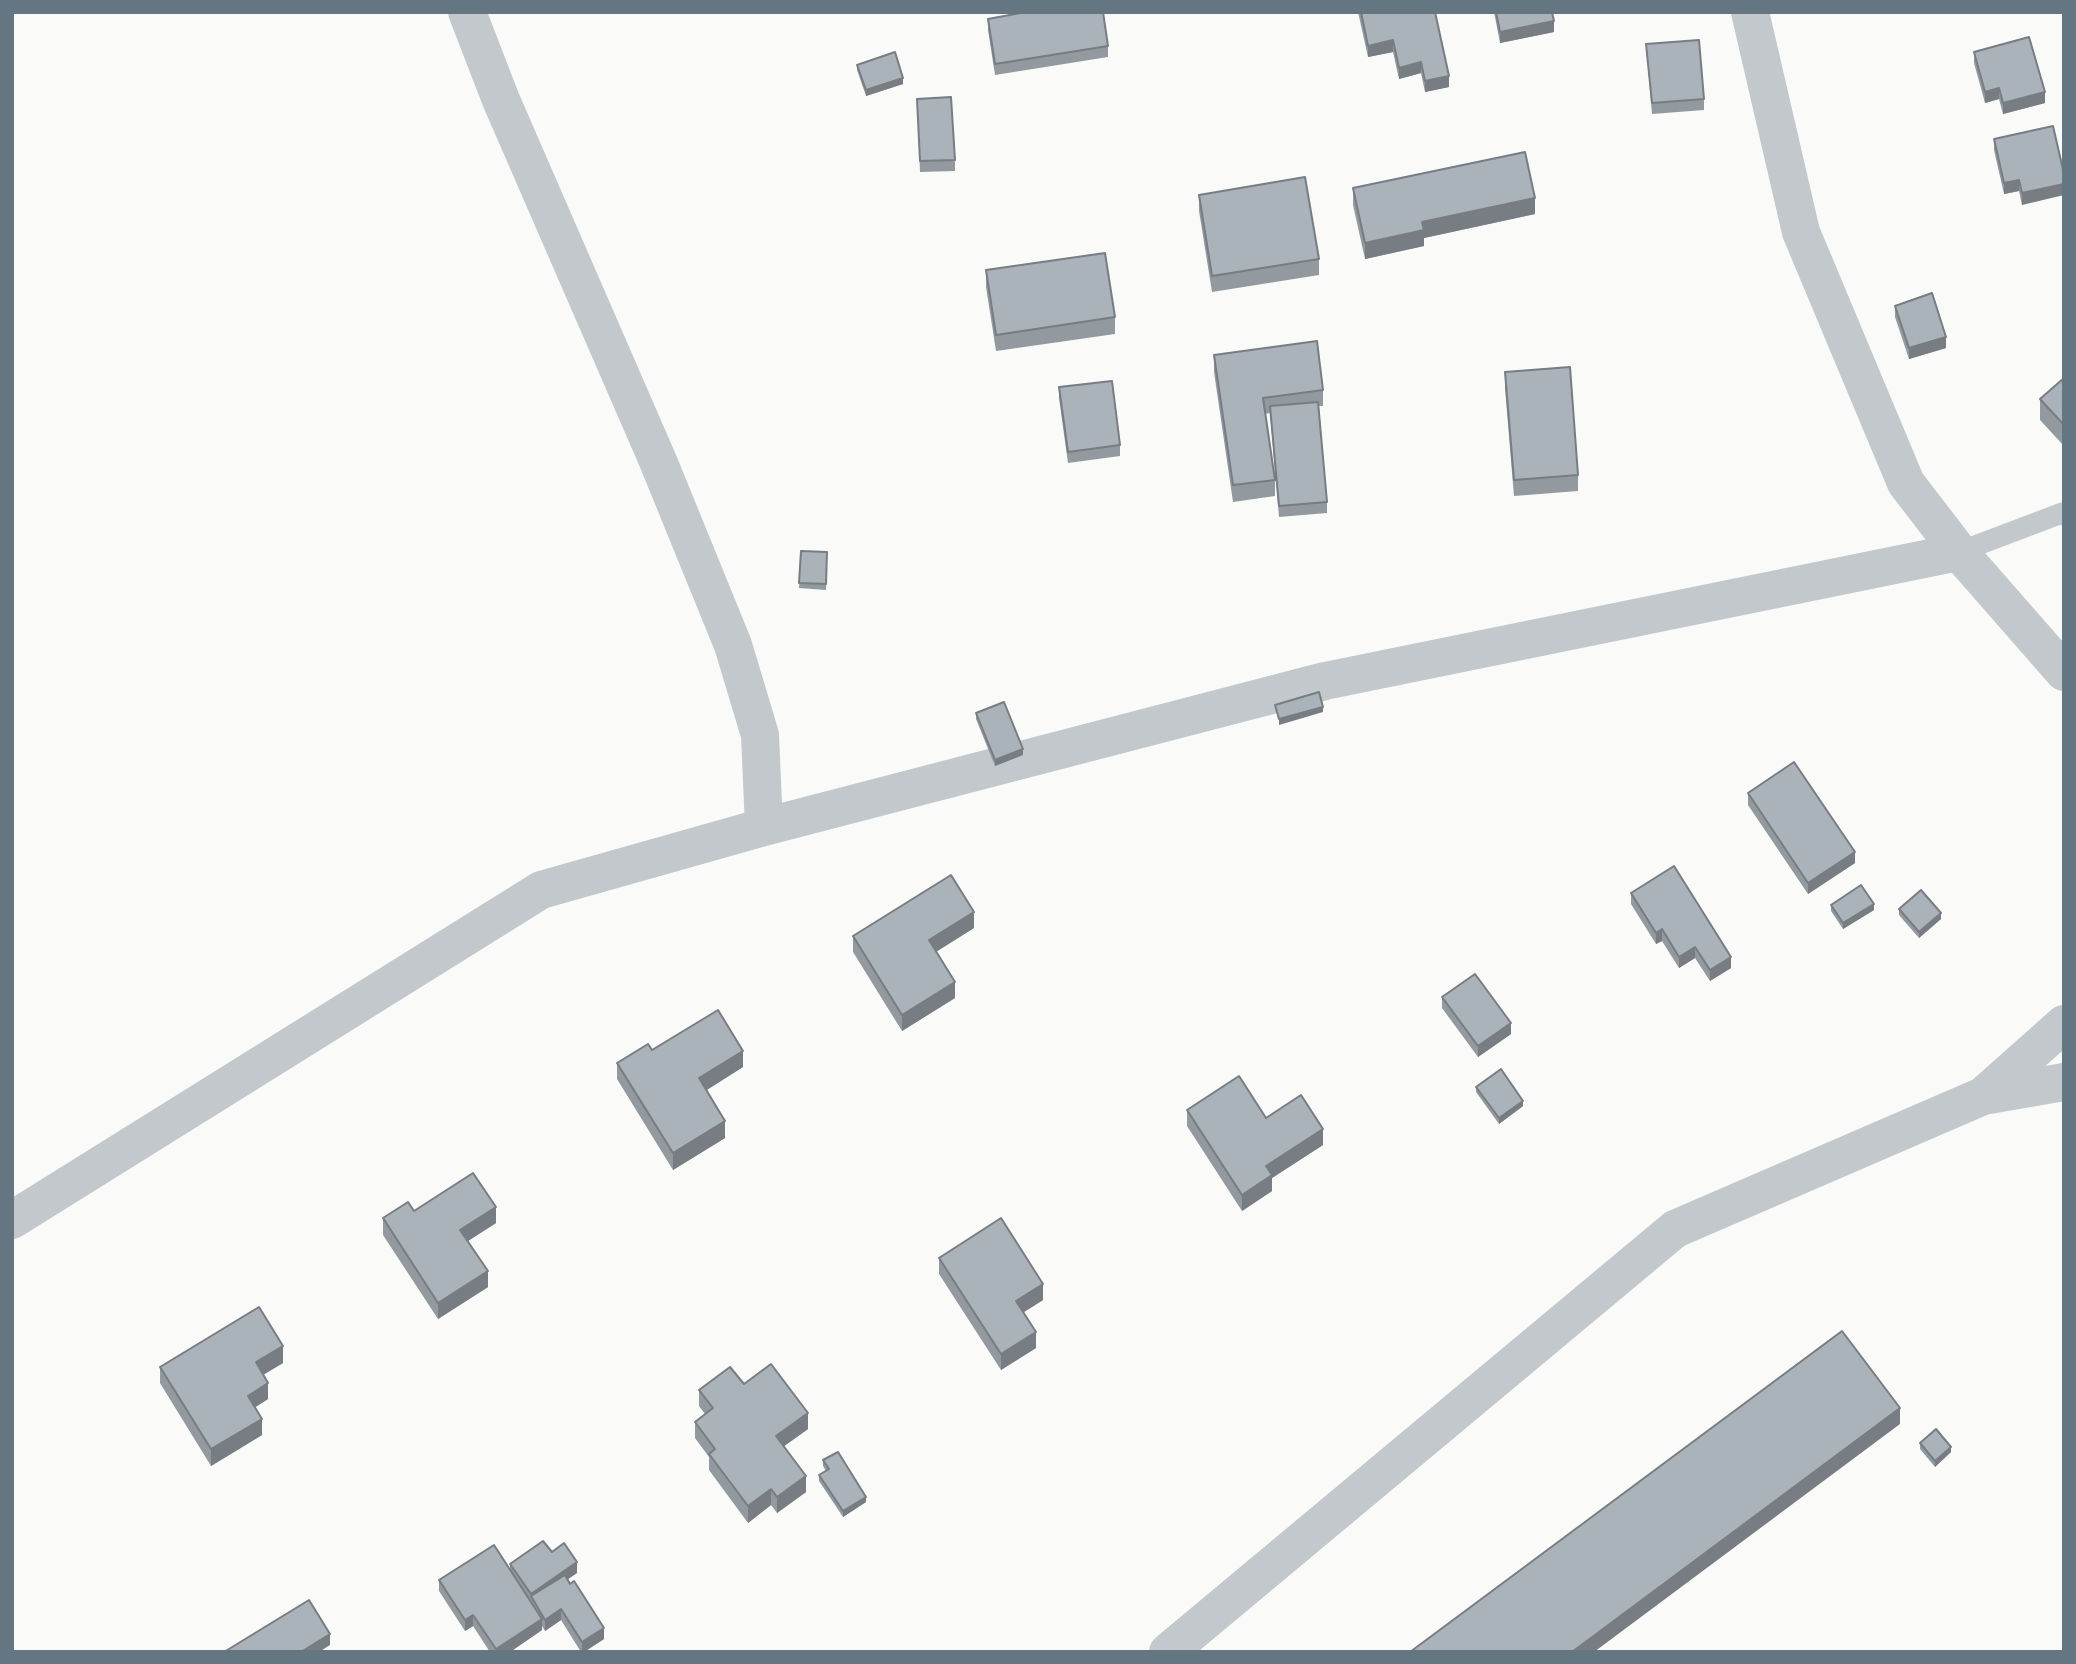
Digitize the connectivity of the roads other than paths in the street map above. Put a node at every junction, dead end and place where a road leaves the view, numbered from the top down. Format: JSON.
{"nodes":[{"id":1,"x":467,"y":12,"type":"edge"},
{"id":2,"x":1751,"y":12,"type":"edge"},
{"id":3,"x":2064,"y":515,"type":"edge"},
{"id":4,"x":1959,"y":552,"type":"junction"},
{"id":5,"x":2064,"y":672,"type":"edge"},
{"id":6,"x":764,"y":827,"type":"junction"},
{"id":7,"x":2064,"y":1024,"type":"edge"},
{"id":8,"x":2064,"y":1082,"type":"edge"},
{"id":9,"x":1983,"y":1096,"type":"junction"},
{"id":10,"x":12,"y":1220,"type":"edge"},
{"id":11,"x":1168,"y":1652,"type":"edge"}],
"edges":[{"from":1,"to":6,"type":"street"},
{"from":2,"to":4,"type":"street"},
{"from":3,"to":4,"type":"lane"},
{"from":4,"to":5,"type":"street"},
{"from":4,"to":6,"type":"street"},
{"from":6,"to":10,"type":"street"},
{"from":7,"to":9,"type":"street"},
{"from":8,"to":9,"type":"street"},
{"from":9,"to":11,"type":"street"}]}
